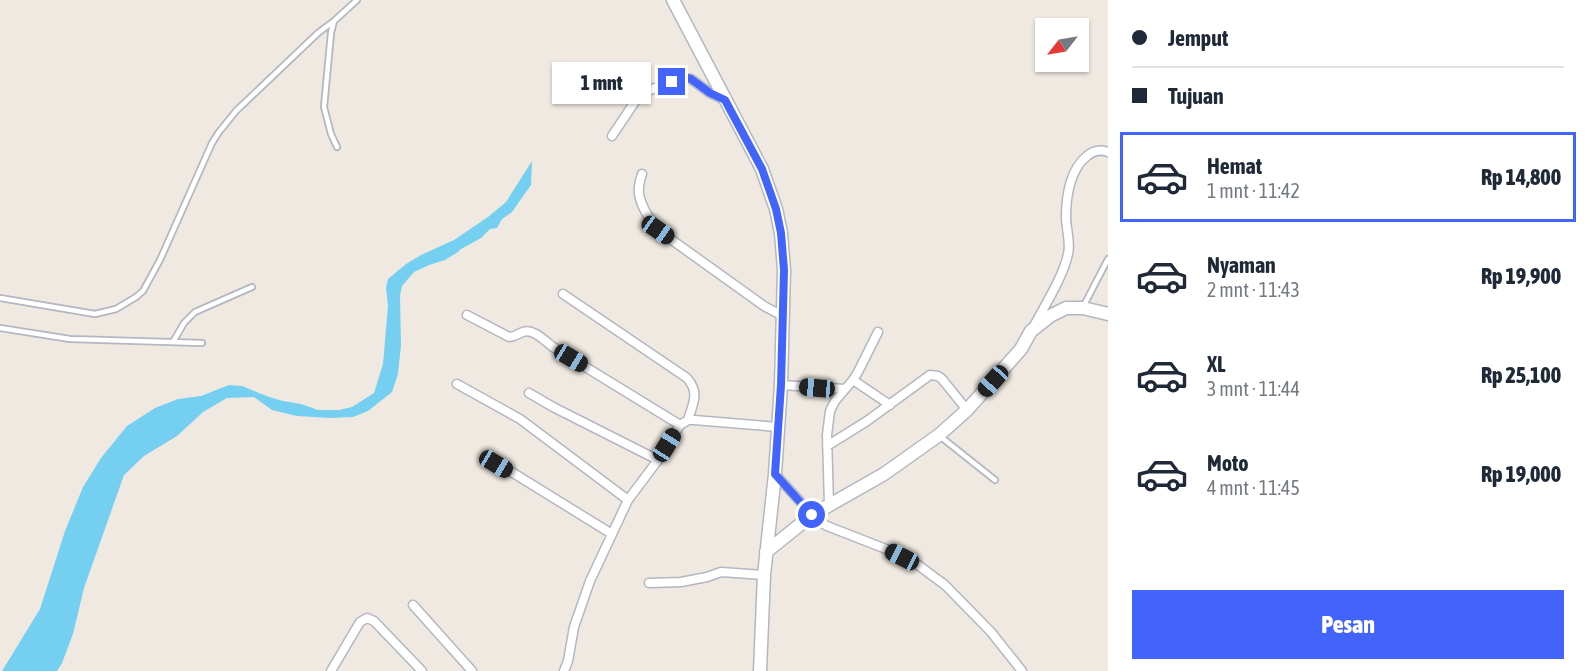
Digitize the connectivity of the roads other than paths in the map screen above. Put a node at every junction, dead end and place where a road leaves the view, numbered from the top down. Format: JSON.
{"nodes":[{"id":1,"x":357,"y":0,"type":"edge"},
{"id":2,"x":673,"y":0,"type":"edge"},
{"id":3,"x":334,"y":21,"type":"junction"},
{"id":4,"x":725,"y":100,"type":"junction"},
{"id":5,"x":612,"y":136,"type":"dead end"},
{"id":6,"x":338,"y":147,"type":"dead end"},
{"id":7,"x":1108,"y":152,"type":"edge"},
{"id":8,"x":642,"y":174,"type":"dead end"},
{"id":9,"x":1108,"y":259,"type":"edge"},
{"id":10,"x":252,"y":287,"type":"dead end"},
{"id":11,"x":563,"y":294,"type":"dead end"},
{"id":12,"x":0,"y":298,"type":"edge"},
{"id":13,"x":1083,"y":308,"type":"junction"},
{"id":14,"x":1108,"y":314,"type":"edge"},
{"id":15,"x":467,"y":315,"type":"dead end"},
{"id":16,"x":783,"y":316,"type":"junction"},
{"id":17,"x":0,"y":328,"type":"edge"},
{"id":18,"x":1031,"y":331,"type":"junction"},
{"id":19,"x":878,"y":332,"type":"dead end"},
{"id":20,"x":172,"y":342,"type":"junction"},
{"id":21,"x":202,"y":343,"type":"dead end"},
{"id":22,"x":853,"y":380,"type":"junction"},
{"id":23,"x":457,"y":384,"type":"dead end"},
{"id":24,"x":781,"y":385,"type":"junction"},
{"id":25,"x":845,"y":389,"type":"junction"},
{"id":26,"x":529,"y":393,"type":"dead end"},
{"id":27,"x":890,"y":405,"type":"junction"},
{"id":28,"x":967,"y":410,"type":"junction"},
{"id":29,"x":684,"y":423,"type":"junction"},
{"id":30,"x":778,"y":426,"type":"junction"},
{"id":31,"x":939,"y":435,"type":"junction"},
{"id":32,"x":827,"y":446,"type":"junction"},
{"id":33,"x":658,"y":460,"type":"junction"},
{"id":34,"x":496,"y":464,"type":"dead end"},
{"id":35,"x":775,"y":474,"type":"junction"},
{"id":36,"x":995,"y":480,"type":"dead end"},
{"id":37,"x":628,"y":500,"type":"junction"},
{"id":38,"x":829,"y":505,"type":"junction"},
{"id":39,"x":812,"y":515,"type":"junction"},
{"id":40,"x":612,"y":534,"type":"junction"},
{"id":41,"x":766,"y":552,"type":"junction"},
{"id":42,"x":764,"y":575,"type":"junction"},
{"id":43,"x":649,"y":583,"type":"dead end"},
{"id":44,"x":413,"y":605,"type":"dead end"},
{"id":45,"x":331,"y":671,"type":"edge"},
{"id":46,"x":422,"y":671,"type":"edge"},
{"id":47,"x":472,"y":671,"type":"edge"},
{"id":48,"x":564,"y":671,"type":"edge"},
{"id":49,"x":760,"y":671,"type":"edge"},
{"id":50,"x":1022,"y":671,"type":"edge"}],
"edges":[{"from":1,"to":3,"type":"lane"},
{"from":2,"to":4,"type":"main road"},
{"from":3,"to":6,"type":"lane"},
{"from":3,"to":12,"type":"lane"},
{"from":4,"to":5,"type":"street"},
{"from":4,"to":16,"type":"main road"},
{"from":7,"to":18,"type":"street"},
{"from":8,"to":16,"type":"street"},
{"from":9,"to":13,"type":"lane"},
{"from":10,"to":20,"type":"lane"},
{"from":11,"to":29,"type":"street"},
{"from":13,"to":14,"type":"main road"},
{"from":13,"to":18,"type":"main road"},
{"from":15,"to":29,"type":"street"},
{"from":16,"to":24,"type":"main road"},
{"from":17,"to":20,"type":"lane"},
{"from":18,"to":28,"type":"main road"},
{"from":19,"to":22,"type":"street"},
{"from":20,"to":21,"type":"lane"},
{"from":22,"to":25,"type":"street"},
{"from":22,"to":27,"type":"street"},
{"from":23,"to":37,"type":"street"},
{"from":24,"to":25,"type":"street"},
{"from":24,"to":30,"type":"main road"},
{"from":25,"to":32,"type":"street"},
{"from":26,"to":33,"type":"street"},
{"from":27,"to":28,"type":"street"},
{"from":27,"to":32,"type":"street"},
{"from":28,"to":31,"type":"main road"},
{"from":29,"to":30,"type":"street"},
{"from":29,"to":33,"type":"street"},
{"from":30,"to":35,"type":"main road"},
{"from":31,"to":36,"type":"lane"},
{"from":31,"to":38,"type":"main road"},
{"from":32,"to":38,"type":"street"},
{"from":33,"to":37,"type":"street"},
{"from":34,"to":40,"type":"street"},
{"from":35,"to":39,"type":"street"},
{"from":35,"to":41,"type":"main road"},
{"from":37,"to":40,"type":"street"},
{"from":38,"to":39,"type":"main road"},
{"from":39,"to":41,"type":"main road"},
{"from":39,"to":50,"type":"street"},
{"from":40,"to":48,"type":"street"},
{"from":41,"to":42,"type":"main road"},
{"from":42,"to":43,"type":"street"},
{"from":42,"to":49,"type":"main road"},
{"from":44,"to":47,"type":"street"},
{"from":45,"to":46,"type":"street"}]}
